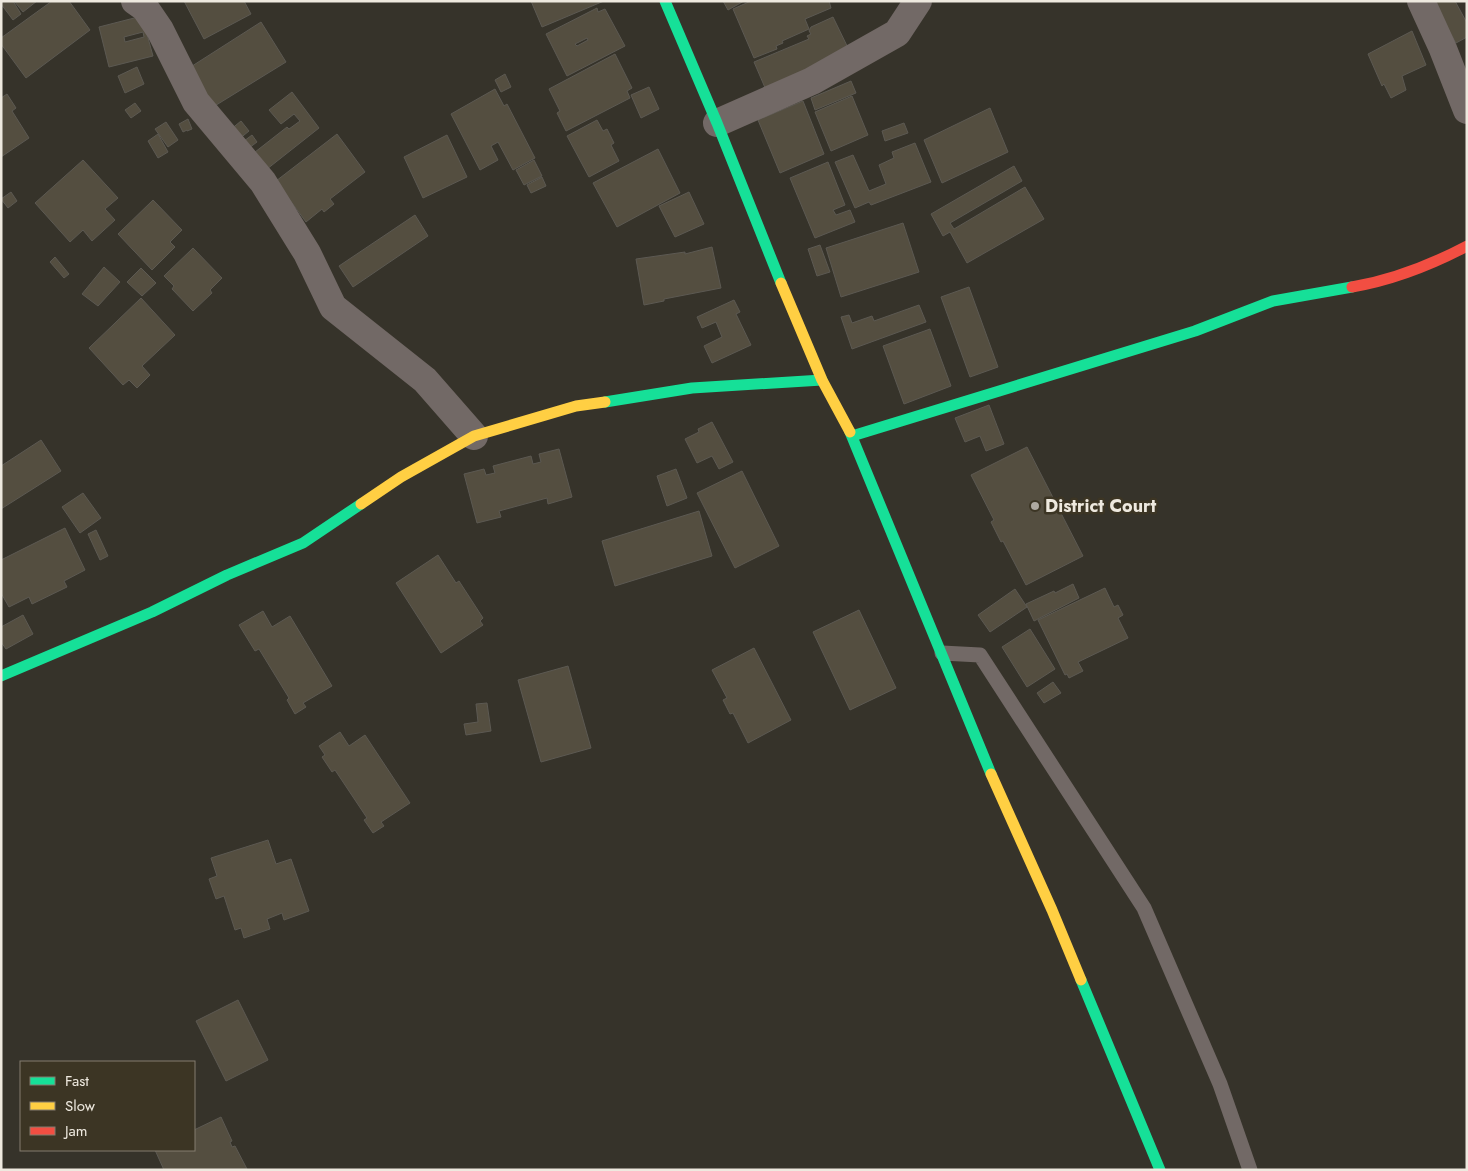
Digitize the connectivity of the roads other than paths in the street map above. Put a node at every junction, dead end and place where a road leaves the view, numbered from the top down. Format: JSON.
{"nodes":[{"id":1,"x":135,"y":1,"type":"edge"},
{"id":2,"x":665,"y":1,"type":"edge"},
{"id":3,"x":918,"y":1,"type":"edge"},
{"id":4,"x":1421,"y":1,"type":"edge"},
{"id":5,"x":1467,"y":110,"type":"edge"},
{"id":6,"x":718,"y":122,"type":"junction"},
{"id":7,"x":1467,"y":246,"type":"edge"},
{"id":8,"x":822,"y":380,"type":"junction"},
{"id":9,"x":474,"y":436,"type":"junction"},
{"id":10,"x":852,"y":436,"type":"junction"},
{"id":11,"x":942,"y":653,"type":"junction"},
{"id":12,"x":1,"y":676,"type":"edge"},
{"id":13,"x":1160,"y":1170,"type":"edge"},
{"id":14,"x":1250,"y":1170,"type":"edge"}],
"edges":[{"from":1,"to":9,"type":"street"},
{"from":2,"to":6,"type":"street"},
{"from":3,"to":6,"type":"street"},
{"from":4,"to":5,"type":"street"},
{"from":6,"to":8,"type":"street"},
{"from":7,"to":10,"type":"street"},
{"from":8,"to":9,"type":"street"},
{"from":8,"to":10,"type":"street"},
{"from":9,"to":12,"type":"street"},
{"from":10,"to":11,"type":"street"},
{"from":11,"to":13,"type":"street"},
{"from":11,"to":14,"type":"lane"}]}
